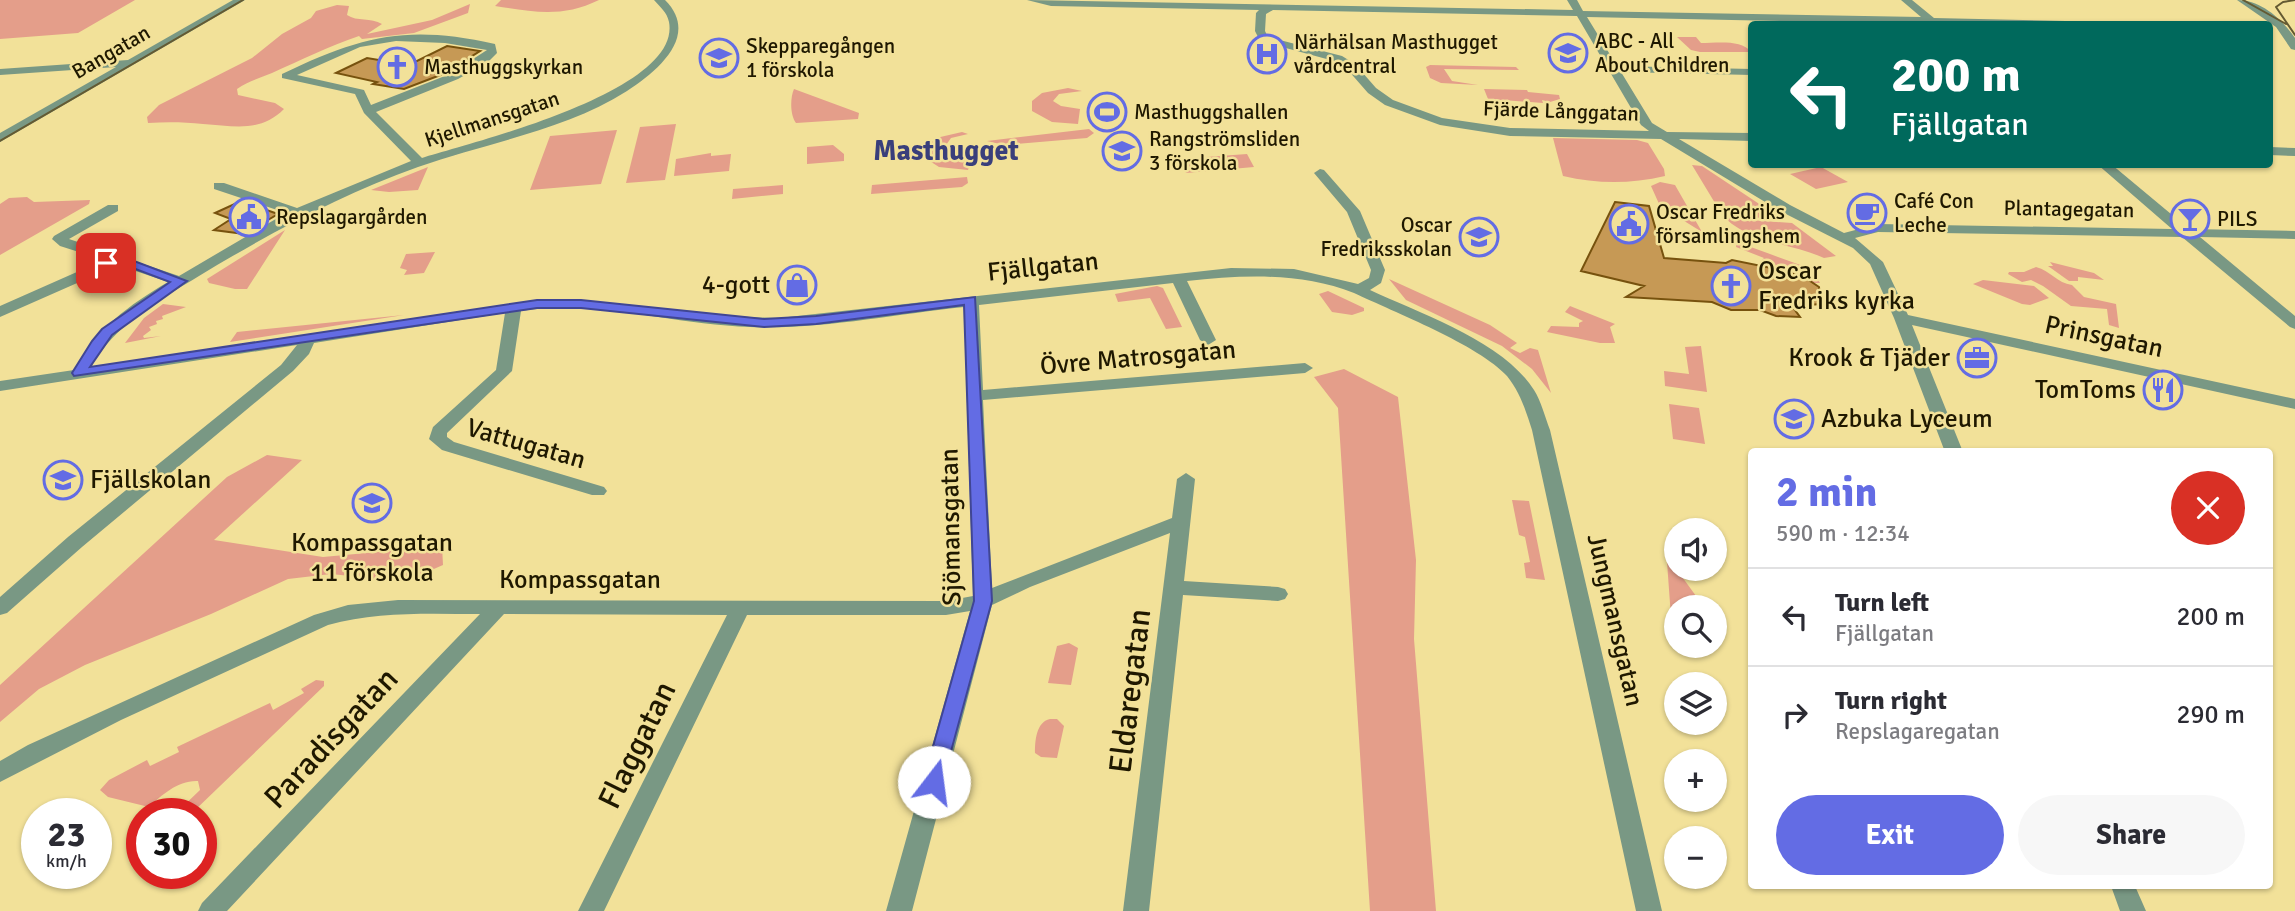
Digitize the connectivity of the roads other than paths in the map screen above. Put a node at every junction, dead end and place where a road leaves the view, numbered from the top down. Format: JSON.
{"nodes":[{"id":1,"x":240,"y":0,"type":"edge"},
{"id":2,"x":659,"y":0,"type":"edge"},
{"id":3,"x":1032,"y":0,"type":"edge"},
{"id":4,"x":1572,"y":0,"type":"edge"},
{"id":5,"x":1906,"y":0,"type":"edge"},
{"id":6,"x":2242,"y":0,"type":"edge"},
{"id":7,"x":2254,"y":0,"type":"edge"},
{"id":8,"x":1160,"y":2,"type":"edge"},
{"id":9,"x":1248,"y":3,"type":"edge"},
{"id":10,"x":1272,"y":7,"type":"junction"},
{"id":11,"x":1579,"y":12,"type":"junction"},
{"id":12,"x":1898,"y":21,"type":"edge"},
{"id":13,"x":1932,"y":21,"type":"edge"},
{"id":14,"x":2291,"y":27,"type":"edge"},
{"id":15,"x":2273,"y":28,"type":"edge"},
{"id":16,"x":2295,"y":47,"type":"edge"},
{"id":17,"x":131,"y":62,"type":"junction"},
{"id":18,"x":1613,"y":69,"type":"junction"},
{"id":19,"x":0,"y":72,"type":"edge"},
{"id":20,"x":1748,"y":72,"type":"edge"},
{"id":21,"x":368,"y":111,"type":"junction"},
{"id":22,"x":1662,"y":134,"type":"junction"},
{"id":23,"x":1748,"y":137,"type":"edge"},
{"id":24,"x":0,"y":138,"type":"edge"},
{"id":25,"x":2273,"y":151,"type":"edge"},
{"id":26,"x":2295,"y":152,"type":"edge"},
{"id":27,"x":419,"y":162,"type":"junction"},
{"id":28,"x":2108,"y":168,"type":"edge"},
{"id":29,"x":1320,"y":173,"type":"dead end"},
{"id":30,"x":219,"y":186,"type":"dead end"},
{"id":31,"x":113,"y":208,"type":"dead end"},
{"id":32,"x":298,"y":213,"type":"junction"},
{"id":33,"x":2183,"y":232,"type":"junction"},
{"id":34,"x":2295,"y":235,"type":"edge"},
{"id":35,"x":1844,"y":237,"type":"junction"},
{"id":36,"x":117,"y":260,"type":"junction"},
{"id":37,"x":1178,"y":276,"type":"junction"},
{"id":38,"x":180,"y":281,"type":"junction"},
{"id":39,"x":1359,"y":290,"type":"junction"},
{"id":40,"x":971,"y":300,"type":"junction"},
{"id":41,"x":514,"y":306,"type":"junction"},
{"id":42,"x":0,"y":312,"type":"edge"},
{"id":43,"x":1902,"y":318,"type":"junction"},
{"id":44,"x":2295,"y":324,"type":"edge"},
{"id":45,"x":308,"y":338,"type":"junction"},
{"id":46,"x":1208,"y":340,"type":"dead end"},
{"id":47,"x":1493,"y":356,"type":"joint"},
{"id":48,"x":1306,"y":368,"type":"dead end"},
{"id":49,"x":80,"y":373,"type":"junction"},
{"id":50,"x":0,"y":386,"type":"edge"},
{"id":51,"x":975,"y":396,"type":"junction"},
{"id":52,"x":2295,"y":404,"type":"edge"},
{"id":53,"x":1952,"y":448,"type":"edge"},
{"id":54,"x":1186,"y":479,"type":"dead end"},
{"id":55,"x":598,"y":491,"type":"dead end"},
{"id":56,"x":1181,"y":522,"type":"junction"},
{"id":57,"x":1174,"y":587,"type":"junction"},
{"id":58,"x":1278,"y":594,"type":"dead end"},
{"id":59,"x":983,"y":601,"type":"junction"},
{"id":60,"x":0,"y":608,"type":"edge"},
{"id":61,"x":740,"y":608,"type":"junction"},
{"id":62,"x":497,"y":609,"type":"junction"},
{"id":63,"x":0,"y":772,"type":"edge"},
{"id":64,"x":2124,"y":889,"type":"edge"},
{"id":65,"x":211,"y":911,"type":"edge"},
{"id":66,"x":591,"y":911,"type":"edge"},
{"id":67,"x":899,"y":911,"type":"edge"},
{"id":68,"x":1136,"y":911,"type":"edge"},
{"id":69,"x":1649,"y":911,"type":"edge"},
{"id":70,"x":2133,"y":911,"type":"edge"}],
"edges":[{"from":1,"to":17,"type":"street","name":"Bangatan"},
{"from":2,"to":27,"type":"street","name":"Kjellmansgatan"},
{"from":3,"to":8,"type":"street"},
{"from":4,"to":11,"type":"street"},
{"from":5,"to":13,"type":"street"},
{"from":6,"to":14,"type":"street"},
{"from":7,"to":14,"type":"street"},
{"from":8,"to":9,"type":"street"},
{"from":9,"to":10,"type":"street"},
{"from":10,"to":11,"type":"street"},
{"from":10,"to":22,"type":"street","name":"Fjärde Långgatan"},
{"from":11,"to":12,"type":"street"},
{"from":11,"to":18,"type":"street"},
{"from":14,"to":15,"type":"street"},
{"from":14,"to":16,"type":"street"},
{"from":17,"to":19,"type":"street"},
{"from":17,"to":24,"type":"street","name":"Bangatan"},
{"from":18,"to":20,"type":"street"},
{"from":18,"to":22,"type":"street"},
{"from":21,"to":21,"type":"street"},
{"from":21,"to":27,"type":"street"},
{"from":22,"to":23,"type":"street","name":"Fjärde Långgatan"},
{"from":22,"to":35,"type":"street"},
{"from":25,"to":26,"type":"street"},
{"from":27,"to":32,"type":"street","name":"Kjellmansgatan"},
{"from":28,"to":33,"type":"street"},
{"from":29,"to":39,"type":"street"},
{"from":30,"to":32,"type":"street"},
{"from":31,"to":36,"type":"street"},
{"from":32,"to":38,"type":"street","name":"Kjellmansgatan"},
{"from":33,"to":34,"type":"street","name":"Plantagegatan"},
{"from":33,"to":35,"type":"street","name":"Plantagegatan"},
{"from":33,"to":44,"type":"street"},
{"from":35,"to":43,"type":"street"},
{"from":36,"to":38,"type":"street"},
{"from":36,"to":42,"type":"street"},
{"from":37,"to":39,"type":"street","name":"Fjällgatan"},
{"from":37,"to":40,"type":"street","name":"Fjällgatan"},
{"from":37,"to":46,"type":"street"},
{"from":38,"to":49,"type":"street","name":"Kjellmansgatan"},
{"from":39,"to":47,"type":"street","name":"Fjällgatan"},
{"from":40,"to":41,"type":"street","name":"Fjällgatan"},
{"from":40,"to":51,"type":"street","name":"Sjömansgatan"},
{"from":41,"to":45,"type":"street","name":"Fjällgatan"},
{"from":41,"to":55,"type":"street","name":"Vattugatan"},
{"from":43,"to":52,"type":"street","name":"Prinsgatan"},
{"from":43,"to":53,"type":"street"},
{"from":45,"to":49,"type":"street","name":"Fjällgatan"},
{"from":45,"to":60,"type":"street"},
{"from":47,"to":69,"type":"street","name":"Jungmansgatan"},
{"from":48,"to":51,"type":"street","name":"Övre Matrosgatan"},
{"from":49,"to":50,"type":"street","name":"Fjällgatan"},
{"from":51,"to":59,"type":"street","name":"Sjömansgatan"},
{"from":54,"to":56,"type":"street","name":"Eldaregatan"},
{"from":56,"to":57,"type":"street","name":"Eldaregatan"},
{"from":56,"to":59,"type":"street","name":"Kompassgatan"},
{"from":57,"to":58,"type":"street"},
{"from":57,"to":68,"type":"street","name":"Eldaregatan"},
{"from":59,"to":61,"type":"street","name":"Kompassgatan"},
{"from":59,"to":67,"type":"street","name":"Sjömansgatan"},
{"from":61,"to":62,"type":"street","name":"Kompassgatan"},
{"from":61,"to":66,"type":"street","name":"Flaggatan"},
{"from":62,"to":63,"type":"street","name":"Kompassgatan"},
{"from":62,"to":65,"type":"street","name":"Paradisgatan"},
{"from":64,"to":70,"type":"street"}]}
